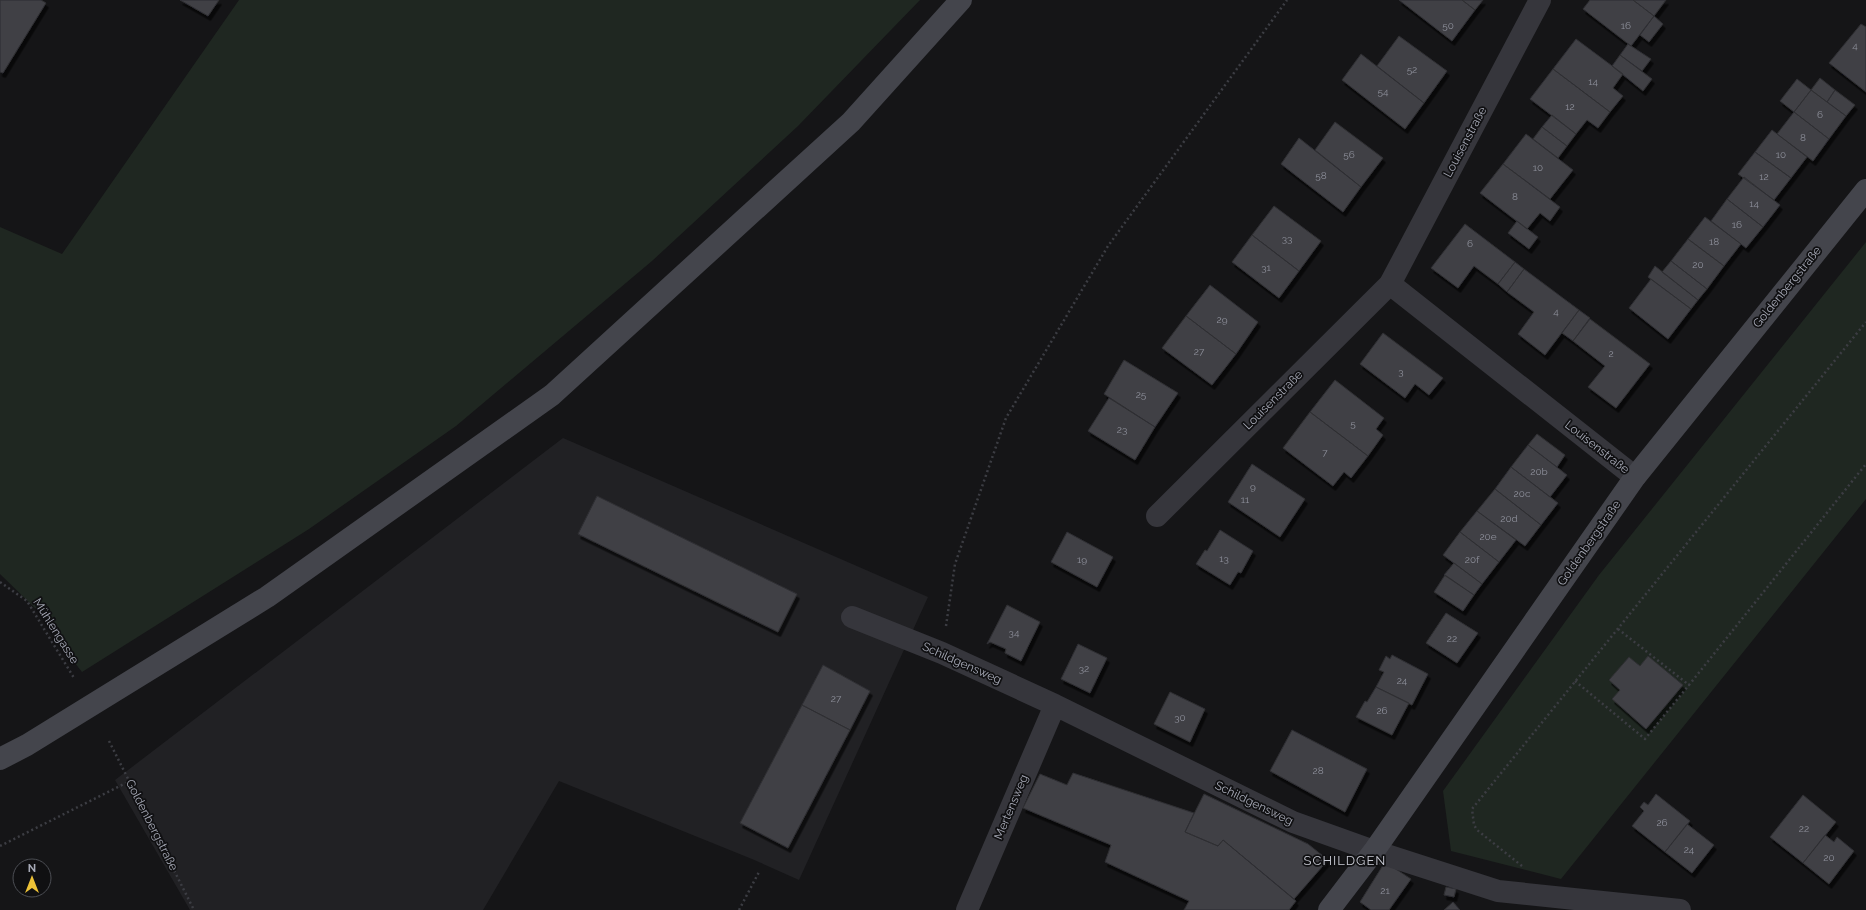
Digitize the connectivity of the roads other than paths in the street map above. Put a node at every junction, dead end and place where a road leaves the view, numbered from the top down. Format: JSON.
{"nodes":[{"id":1,"x":962,"y":0,"type":"edge"},
{"id":2,"x":1540,"y":0,"type":"edge"},
{"id":3,"x":1866,"y":190,"type":"edge"},
{"id":4,"x":1390,"y":284,"type":"junction"},
{"id":5,"x":1635,"y":477,"type":"junction"},
{"id":6,"x":1157,"y":516,"type":"dead end"},
{"id":7,"x":852,"y":617,"type":"dead end"},
{"id":8,"x":1055,"y":705,"type":"junction"},
{"id":9,"x":0,"y":759,"type":"edge"},
{"id":10,"x":1374,"y":851,"type":"junction"},
{"id":11,"x":967,"y":910,"type":"edge"},
{"id":12,"x":1329,"y":910,"type":"edge"},
{"id":13,"x":1680,"y":910,"type":"edge"}],
"edges":[{"from":1,"to":9,"type":"main road"},
{"from":2,"to":4,"type":"street","name":"Louisenstraße"},
{"from":3,"to":5,"type":"main road","name":"Goldenbergstraße"},
{"from":4,"to":5,"type":"street","name":"Louisenstraße"},
{"from":4,"to":6,"type":"street","name":"Louisenstraße"},
{"from":5,"to":10,"type":"main road","name":"Goldenbergstraße"},
{"from":7,"to":8,"type":"street","name":"Schildgensweg"},
{"from":8,"to":10,"type":"street","name":"Schildgensweg"},
{"from":8,"to":11,"type":"street","name":"Mertensweg"},
{"from":10,"to":12,"type":"main road","name":"Goldenbergstraße"},
{"from":10,"to":13,"type":"street","name":"Schildgensweg"}]}
